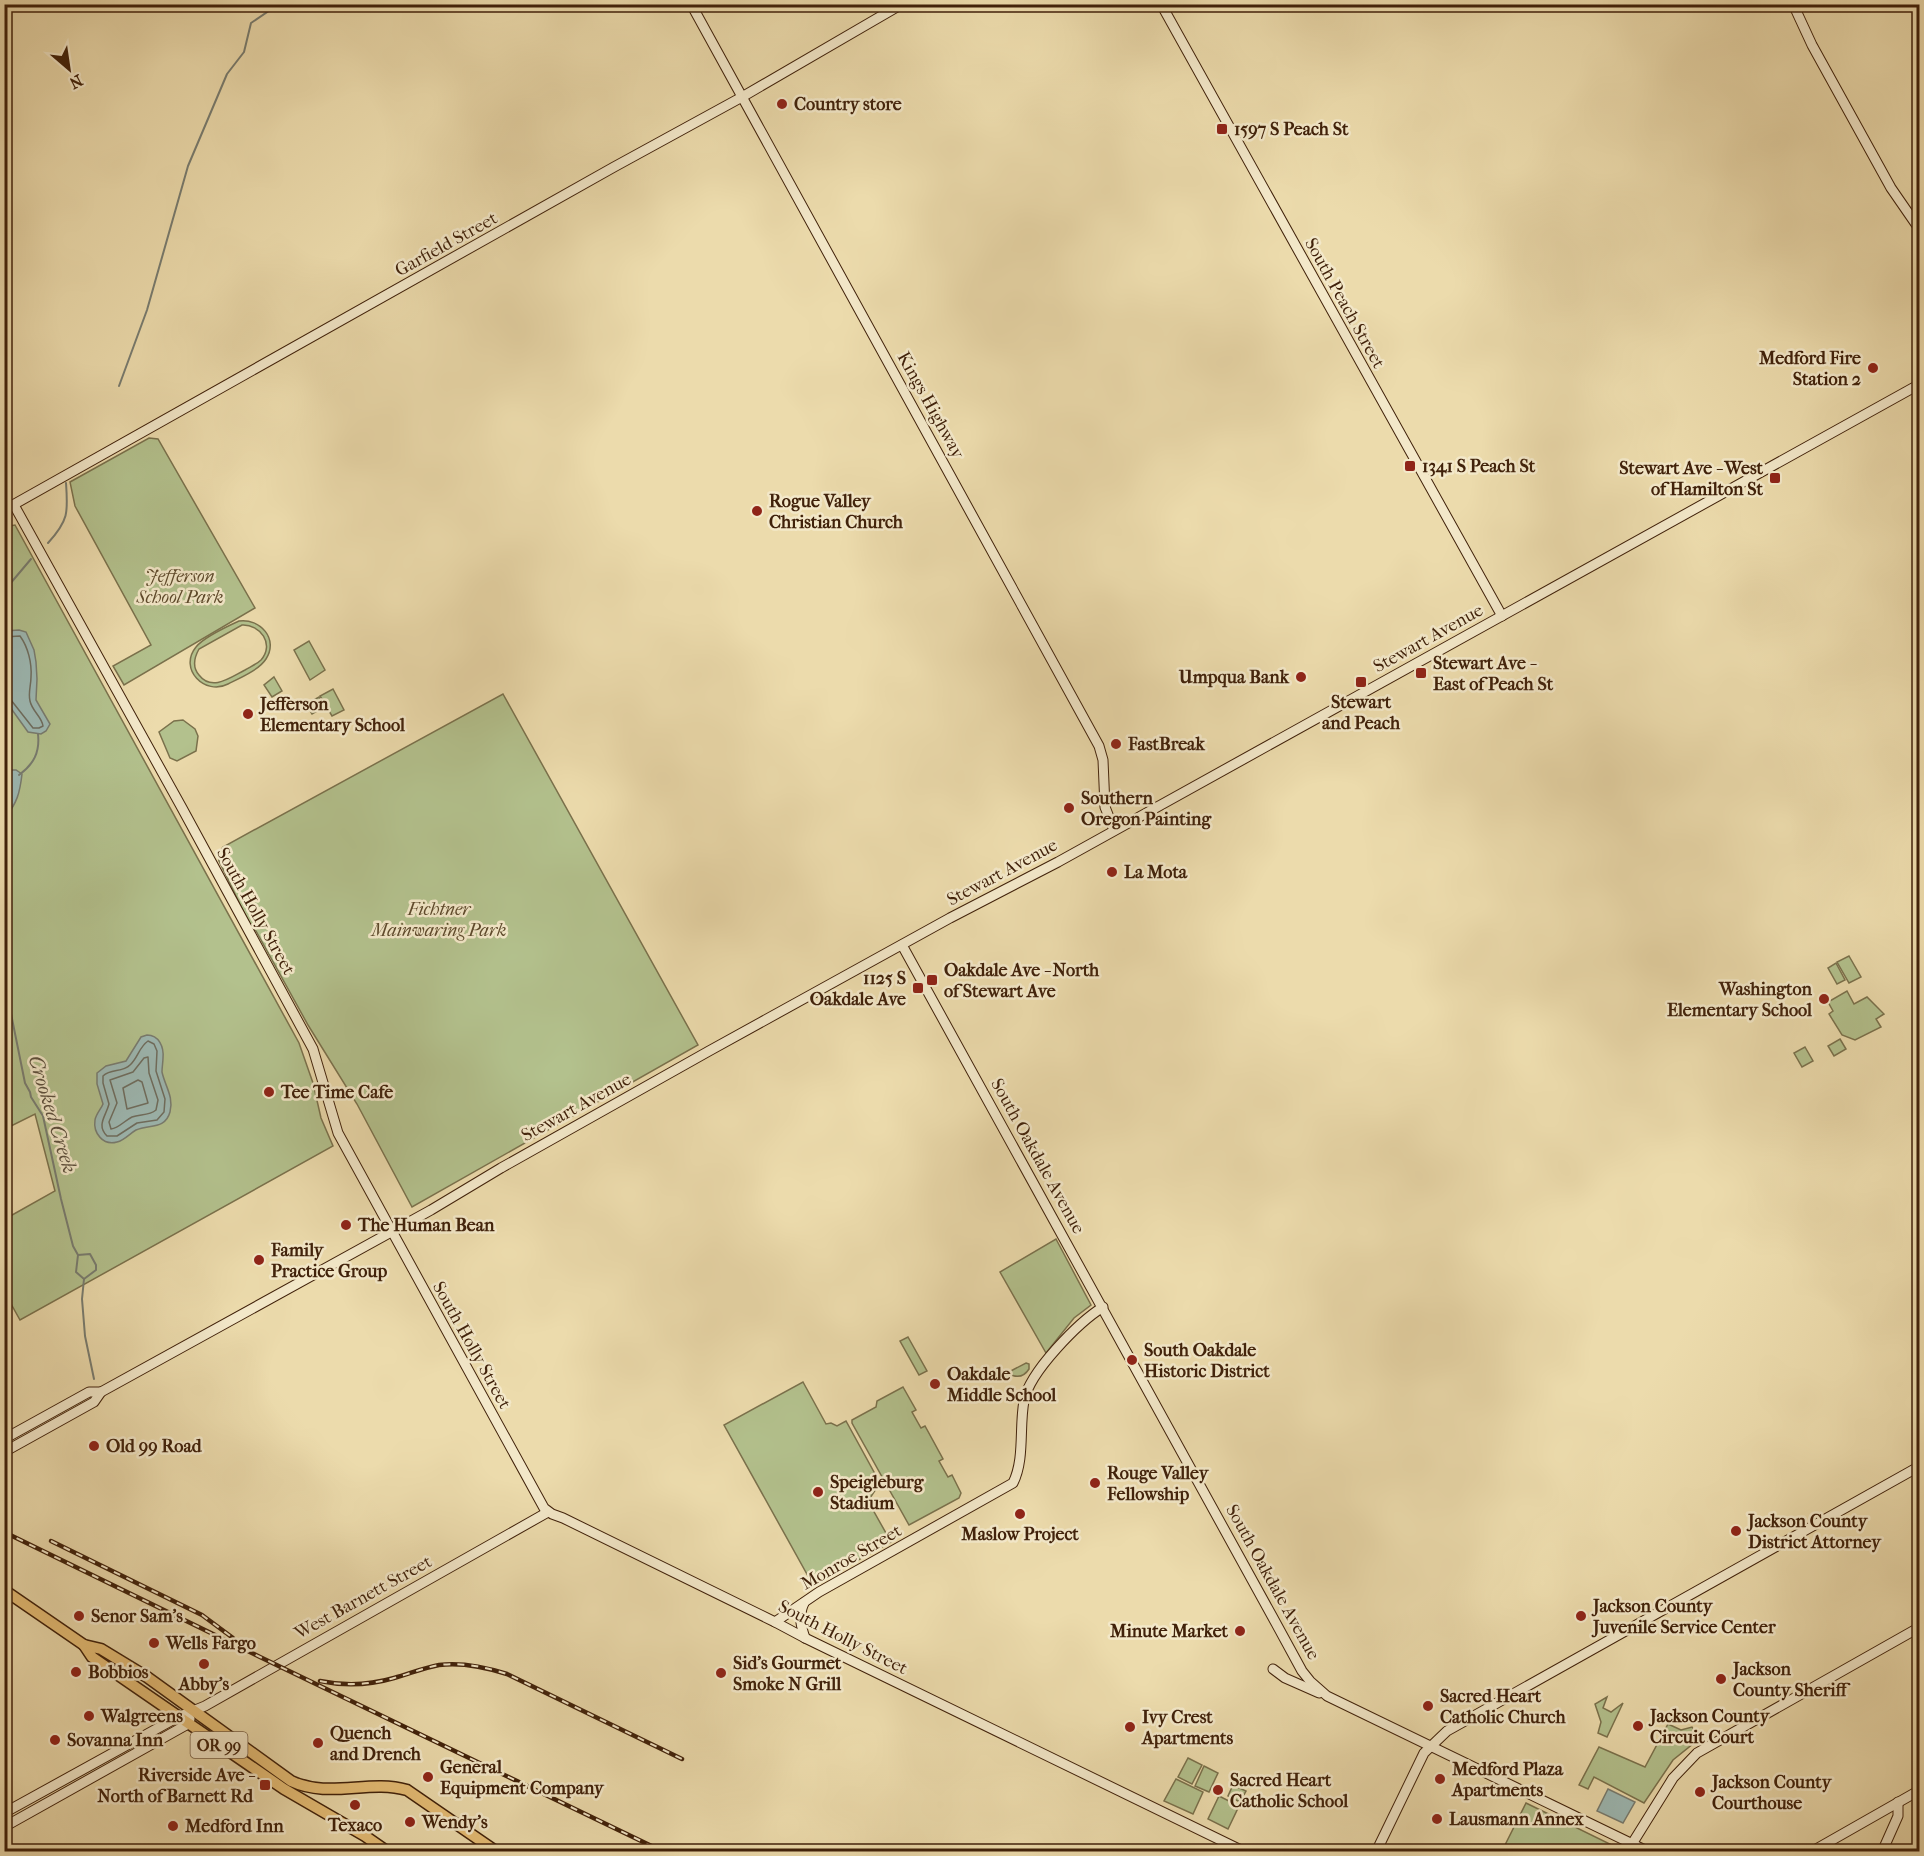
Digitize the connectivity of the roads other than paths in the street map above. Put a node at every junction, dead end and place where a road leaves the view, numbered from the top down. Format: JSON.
{"nodes":[{"id":1,"x":691,"y":4,"type":"edge"},
{"id":2,"x":903,"y":4,"type":"edge"},
{"id":3,"x":1161,"y":4,"type":"edge"},
{"id":4,"x":1792,"y":4,"type":"edge"},
{"id":5,"x":742,"y":97,"type":"junction"},
{"id":6,"x":1920,"y":230,"type":"edge"},
{"id":7,"x":1920,"y":384,"type":"edge"},
{"id":8,"x":14,"y":505,"type":"junction"},
{"id":9,"x":4,"y":510,"type":"edge"},
{"id":10,"x":1502,"y":616,"type":"junction"},
{"id":11,"x":1114,"y":830,"type":"junction"},
{"id":12,"x":902,"y":945,"type":"junction"},
{"id":13,"x":391,"y":1232,"type":"junction"},
{"id":14,"x":1103,"y":1307,"type":"junction"},
{"id":15,"x":101,"y":1392,"type":"junction"},
{"id":16,"x":57,"y":1409,"type":"junction"},
{"id":17,"x":4,"y":1440,"type":"edge"},
{"id":18,"x":6,"y":1451,"type":"edge"},
{"id":19,"x":1920,"y":1466,"type":"edge"},
{"id":20,"x":548,"y":1512,"type":"junction"},
{"id":21,"x":4,"y":1590,"type":"edge"},
{"id":22,"x":804,"y":1603,"type":"junction"},
{"id":23,"x":775,"y":1622,"type":"junction"},
{"id":24,"x":1920,"y":1627,"type":"edge"},
{"id":25,"x":805,"y":1638,"type":"junction"},
{"id":26,"x":84,"y":1645,"type":"junction"},
{"id":27,"x":108,"y":1669,"type":"junction"},
{"id":28,"x":1273,"y":1669,"type":"dead end"},
{"id":29,"x":147,"y":1677,"type":"junction"},
{"id":30,"x":1327,"y":1696,"type":"junction"},
{"id":31,"x":194,"y":1712,"type":"junction"},
{"id":32,"x":178,"y":1716,"type":"junction"},
{"id":33,"x":188,"y":1724,"type":"junction"},
{"id":34,"x":1431,"y":1745,"type":"junction"},
{"id":35,"x":98,"y":1761,"type":"junction"},
{"id":36,"x":332,"y":1790,"type":"junction"},
{"id":37,"x":1920,"y":1790,"type":"edge"},
{"id":38,"x":65,"y":1793,"type":"junction"},
{"id":39,"x":1898,"y":1802,"type":"junction"},
{"id":40,"x":4,"y":1813,"type":"edge"},
{"id":41,"x":333,"y":1818,"type":"junction"},
{"id":42,"x":4,"y":1827,"type":"edge"},
{"id":43,"x":1629,"y":1847,"type":"edge"},
{"id":44,"x":388,"y":1851,"type":"edge"},
{"id":45,"x":497,"y":1851,"type":"edge"},
{"id":46,"x":1245,"y":1851,"type":"edge"},
{"id":47,"x":1376,"y":1851,"type":"edge"},
{"id":48,"x":1649,"y":1851,"type":"edge"},
{"id":49,"x":1810,"y":1851,"type":"edge"},
{"id":50,"x":1882,"y":1851,"type":"edge"}],
"edges":[{"from":1,"to":5,"type":"street","name":"Kings Highway"},
{"from":2,"to":5,"type":"street","name":"Garfield Street"},
{"from":3,"to":10,"type":"street","name":"South Peach Street"},
{"from":4,"to":6,"type":"street"},
{"from":5,"to":8,"type":"street","name":"Garfield Street"},
{"from":5,"to":11,"type":"street","name":"Kings Highway"},
{"from":7,"to":10,"type":"street","name":"Stewart Avenue"},
{"from":8,"to":9,"type":"street","name":"Garfield Street"},
{"from":8,"to":13,"type":"street","name":"South Holly Street"},
{"from":10,"to":11,"type":"street","name":"Stewart Avenue"},
{"from":11,"to":12,"type":"street","name":"Stewart Avenue"},
{"from":12,"to":13,"type":"street","name":"Stewart Avenue"},
{"from":12,"to":14,"type":"street","name":"South Oakdale Avenue"},
{"from":13,"to":15,"type":"street","name":"Stewart Avenue"},
{"from":13,"to":20,"type":"street","name":"South Holly Street"},
{"from":14,"to":22,"type":"street","name":"Monroe Street"},
{"from":14,"to":30,"type":"street","name":"South Oakdale Avenue"},
{"from":15,"to":16,"type":"street","name":"Stewart Avenue"},
{"from":15,"to":18,"type":"street","name":"Stewart Avenue"},
{"from":16,"to":17,"type":"street","name":"Stewart Avenue"},
{"from":16,"to":18,"type":"street"},
{"from":19,"to":34,"type":"street"},
{"from":20,"to":23,"type":"street","name":"South Holly Street"},
{"from":20,"to":31,"type":"street","name":"West Barnett Street"},
{"from":21,"to":26,"type":"main road","number":"OR 99"},
{"from":22,"to":23,"type":"street","name":"Monroe Street"},
{"from":22,"to":25,"type":"street"},
{"from":23,"to":25,"type":"street","name":"South Holly Street"},
{"from":24,"to":43,"type":"street"},
{"from":25,"to":46,"type":"street","name":"South Holly Street"},
{"from":26,"to":27,"type":"main road","number":"OR 99"},
{"from":26,"to":29,"type":"main road","number":"OR 99"},
{"from":27,"to":29,"type":"main road"},
{"from":27,"to":32,"type":"main road","number":"OR 99"},
{"from":28,"to":30,"type":"street"},
{"from":29,"to":31,"type":"main road","number":"OR 99"},
{"from":30,"to":34,"type":"street","name":"South Oakdale Avenue"},
{"from":31,"to":32,"type":"street","name":"West Barnett Street"},
{"from":31,"to":33,"type":"street"},
{"from":31,"to":36,"type":"main road","number":"OR 99"},
{"from":32,"to":33,"type":"main road","number":"OR 99"},
{"from":32,"to":35,"type":"street","name":"West Barnett Street"},
{"from":33,"to":38,"type":"street"},
{"from":33,"to":41,"type":"main road","number":"OR 99"},
{"from":34,"to":43,"type":"street","name":"South Oakdale Avenue"},
{"from":34,"to":47,"type":"street"},
{"from":35,"to":38,"type":"street"},
{"from":35,"to":40,"type":"street"},
{"from":36,"to":41,"type":"main road"},
{"from":36,"to":45,"type":"main road","number":"OR 99"},
{"from":37,"to":39,"type":"street"},
{"from":38,"to":42,"type":"street"},
{"from":39,"to":49,"type":"street"},
{"from":39,"to":50,"type":"street"},
{"from":41,"to":44,"type":"main road","number":"OR 99"},
{"from":43,"to":48,"type":"street","name":"South Oakdale Avenue"}]}
